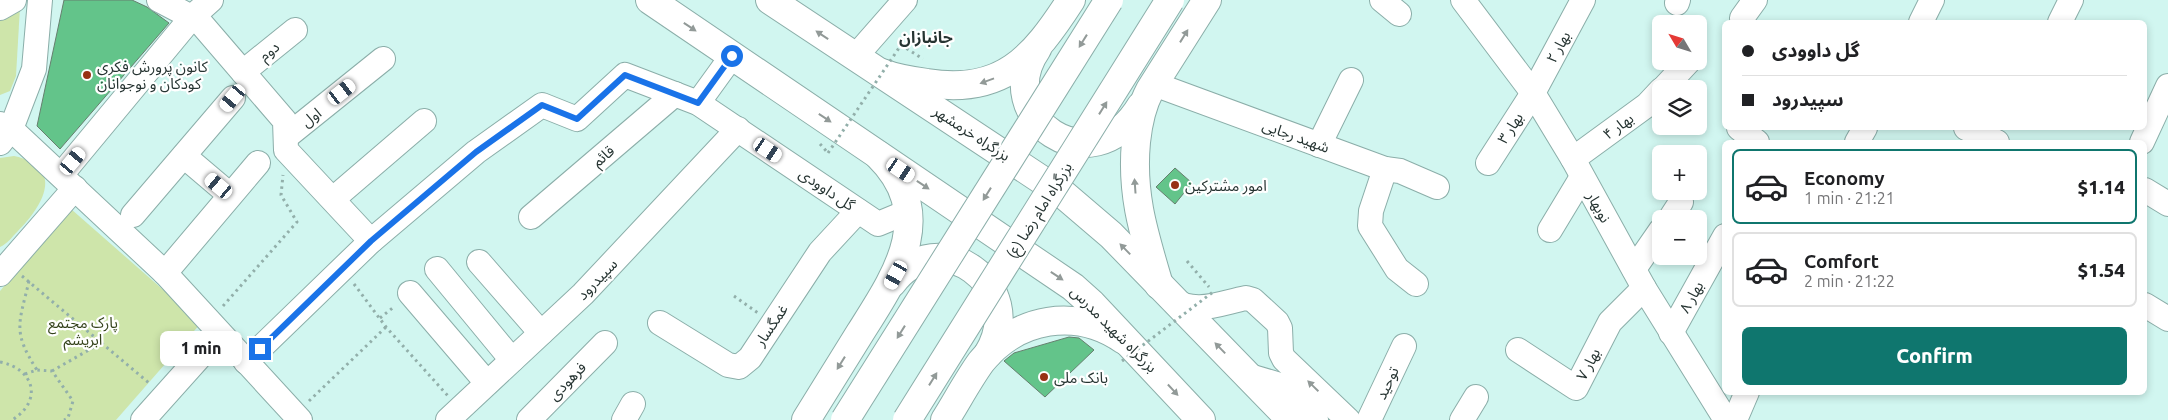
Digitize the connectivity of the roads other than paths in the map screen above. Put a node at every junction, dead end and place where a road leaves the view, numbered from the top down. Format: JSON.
{"nodes":[{"id":1,"x":14,"y":0,"type":"edge"},
{"id":2,"x":40,"y":0,"type":"edge"},
{"id":3,"x":159,"y":0,"type":"edge"},
{"id":4,"x":211,"y":0,"type":"edge"},
{"id":5,"x":650,"y":0,"type":"edge"},
{"id":6,"x":770,"y":0,"type":"edge"},
{"id":7,"x":905,"y":0,"type":"edge"},
{"id":8,"x":1071,"y":0,"type":"edge"},
{"id":9,"x":1108,"y":0,"type":"edge"},
{"id":10,"x":1170,"y":0,"type":"edge"},
{"id":11,"x":1207,"y":0,"type":"edge"},
{"id":12,"x":1463,"y":0,"type":"edge"},
{"id":13,"x":1583,"y":0,"type":"edge"},
{"id":14,"x":1931,"y":0,"type":"edge"},
{"id":15,"x":2071,"y":0,"type":"edge"},
{"id":16,"x":0,"y":8,"type":"edge"},
{"id":17,"x":192,"y":17,"type":"junction"},
{"id":18,"x":1921,"y":20,"type":"edge"},
{"id":19,"x":2061,"y":20,"type":"edge"},
{"id":20,"x":295,"y":30,"type":"dead end"},
{"id":21,"x":1042,"y":42,"type":"junction"},
{"id":22,"x":732,"y":56,"type":"junction"},
{"id":23,"x":383,"y":59,"type":"dead end"},
{"id":24,"x":865,"y":63,"type":"junction"},
{"id":25,"x":1680,"y":70,"type":"edge"},
{"id":26,"x":243,"y":72,"type":"junction"},
{"id":27,"x":1351,"y":80,"type":"dead end"},
{"id":28,"x":1671,"y":80,"type":"edge"},
{"id":29,"x":2168,"y":86,"type":"edge"},
{"id":30,"x":1151,"y":90,"type":"junction"},
{"id":31,"x":1533,"y":93,"type":"junction"},
{"id":32,"x":675,"y":94,"type":"junction"},
{"id":33,"x":233,"y":98,"type":"dead end"},
{"id":34,"x":1652,"y":100,"type":"edge"},
{"id":35,"x":698,"y":103,"type":"junction"},
{"id":36,"x":424,"y":121,"type":"dead end"},
{"id":37,"x":738,"y":129,"type":"junction"},
{"id":38,"x":1742,"y":130,"type":"edge"},
{"id":39,"x":1971,"y":130,"type":"edge"},
{"id":40,"x":4,"y":132,"type":"edge"},
{"id":41,"x":1755,"y":140,"type":"edge"},
{"id":42,"x":1993,"y":140,"type":"edge"},
{"id":43,"x":2143,"y":140,"type":"edge"},
{"id":44,"x":286,"y":143,"type":"junction"},
{"id":45,"x":1319,"y":145,"type":"junction"},
{"id":46,"x":868,"y":148,"type":"junction"},
{"id":47,"x":184,"y":156,"type":"junction"},
{"id":48,"x":258,"y":163,"type":"dead end"},
{"id":49,"x":1488,"y":163,"type":"dead end"},
{"id":50,"x":1578,"y":168,"type":"junction"},
{"id":51,"x":1385,"y":169,"type":"junction"},
{"id":52,"x":68,"y":182,"type":"junction"},
{"id":53,"x":1437,"y":187,"type":"dead end"},
{"id":54,"x":2147,"y":191,"type":"edge"},
{"id":55,"x":230,"y":196,"type":"junction"},
{"id":56,"x":333,"y":199,"type":"junction"},
{"id":57,"x":2168,"y":204,"type":"edge"},
{"id":58,"x":858,"y":211,"type":"junction"},
{"id":59,"x":907,"y":212,"type":"junction"},
{"id":60,"x":133,"y":215,"type":"dead end"},
{"id":61,"x":531,"y":217,"type":"dead end"},
{"id":62,"x":1550,"y":230,"type":"dead end"},
{"id":63,"x":371,"y":241,"type":"junction"},
{"id":64,"x":1722,"y":241,"type":"edge"},
{"id":65,"x":1652,"y":250,"type":"edge"},
{"id":66,"x":479,"y":262,"type":"dead end"},
{"id":67,"x":4,"y":269,"type":"edge"},
{"id":68,"x":437,"y":269,"type":"dead end"},
{"id":69,"x":165,"y":272,"type":"junction"},
{"id":70,"x":1639,"y":278,"type":"junction"},
{"id":71,"x":1416,"y":284,"type":"dead end"},
{"id":72,"x":887,"y":291,"type":"junction"},
{"id":73,"x":1165,"y":291,"type":"junction"},
{"id":74,"x":410,"y":293,"type":"dead end"},
{"id":75,"x":2147,"y":306,"type":"edge"},
{"id":76,"x":2168,"y":319,"type":"edge"},
{"id":77,"x":660,"y":323,"type":"dead end"},
{"id":78,"x":214,"y":328,"type":"junction"},
{"id":79,"x":541,"y":333,"type":"junction"},
{"id":80,"x":1671,"y":333,"type":"junction"},
{"id":81,"x":605,"y":343,"type":"dead end"},
{"id":82,"x":1404,"y":346,"type":"dead end"},
{"id":83,"x":1518,"y":350,"type":"dead end"},
{"id":84,"x":1131,"y":358,"type":"junction"},
{"id":85,"x":512,"y":360,"type":"junction"},
{"id":86,"x":984,"y":360,"type":"junction"},
{"id":87,"x":246,"y":362,"type":"junction"},
{"id":88,"x":1246,"y":375,"type":"junction"},
{"id":89,"x":487,"y":383,"type":"junction"},
{"id":90,"x":1746,"y":395,"type":"edge"},
{"id":91,"x":1476,"y":397,"type":"dead end"},
{"id":92,"x":454,"y":415,"type":"edge"},
{"id":93,"x":1285,"y":416,"type":"edge"},
{"id":94,"x":297,"y":417,"type":"edge"},
{"id":95,"x":537,"y":417,"type":"edge"},
{"id":96,"x":143,"y":420,"type":"edge"},
{"id":97,"x":806,"y":420,"type":"edge"},
{"id":98,"x":845,"y":420,"type":"edge"},
{"id":99,"x":907,"y":420,"type":"edge"},
{"id":100,"x":945,"y":420,"type":"edge"},
{"id":101,"x":1201,"y":420,"type":"edge"},
{"id":102,"x":1316,"y":420,"type":"edge"},
{"id":103,"x":1348,"y":420,"type":"edge"},
{"id":104,"x":1369,"y":420,"type":"edge"},
{"id":105,"x":1462,"y":420,"type":"edge"},
{"id":106,"x":1726,"y":420,"type":"edge"},
{"id":107,"x":1735,"y":420,"type":"edge"}],
"edges":[{"from":1,"to":16,"type":"street"},
{"from":2,"to":40,"type":"street"},
{"from":3,"to":17,"type":"street"},
{"from":4,"to":17,"type":"street"},
{"from":5,"to":22,"type":"main road","one_way":true},
{"from":24,"to":6,"type":"main road","name":"بزرگراه خرمشهر","one_way":true},
{"from":7,"to":24,"type":"street"},
{"from":8,"to":21,"type":"main road"},
{"from":9,"to":98,"type":"main road","one_way":true,"bridge":true},
{"from":99,"to":10,"type":"main road","name":"بزرگراه امام رضا (ع)","one_way":true,"bridge":true},
{"from":30,"to":11,"type":"main road","one_way":true},
{"from":12,"to":31,"type":"street","name":"نوبهار"},
{"from":13,"to":31,"type":"street","name":"بهار ۲"},
{"from":14,"to":18,"type":"street"},
{"from":15,"to":19,"type":"street"},
{"from":17,"to":26,"type":"street"},
{"from":17,"to":52,"type":"street"},
{"from":20,"to":26,"type":"street","name":"دوم"},
{"from":21,"to":24,"type":"main road","one_way":true},
{"from":21,"to":30,"type":"main road"},
{"from":22,"to":35,"type":"street"},
{"from":22,"to":46,"type":"main road","one_way":true},
{"from":23,"to":44,"type":"street","name":"اول"},
{"from":73,"to":24,"type":"main road","name":"بزرگراه خرمشهر","one_way":true},
{"from":25,"to":28,"type":"street","name":"بهار ۴"},
{"from":26,"to":44,"type":"street"},
{"from":27,"to":45,"type":"street"},
{"from":29,"to":43,"type":"street"},
{"from":30,"to":45,"type":"street","name":"شهید رجایی"},
{"from":73,"to":30,"type":"main road","one_way":true},
{"from":31,"to":49,"type":"street","name":"بهار ۳"},
{"from":31,"to":50,"type":"street","name":"نوبهار"},
{"from":32,"to":35,"type":"street"},
{"from":32,"to":61,"type":"street","name":"قائم"},
{"from":32,"to":63,"type":"street"},
{"from":33,"to":47,"type":"street"},
{"from":34,"to":50,"type":"street","name":"بهار ۴"},
{"from":35,"to":37,"type":"street","name":"گل داوودی"},
{"from":36,"to":56,"type":"street"},
{"from":37,"to":58,"type":"street","name":"گل داوودی"},
{"from":37,"to":79,"type":"street","name":"سپیدرود"},
{"from":38,"to":41,"type":"street"},
{"from":39,"to":42,"type":"street"},
{"from":40,"to":52,"type":"street"},
{"from":44,"to":56,"type":"street"},
{"from":45,"to":51,"type":"street","name":"شهید رجایی"},
{"from":46,"to":59,"type":"main road"},
{"from":46,"to":84,"type":"main road","name":"بزرگراه شهید مدرس","one_way":true},
{"from":47,"to":55,"type":"street"},
{"from":47,"to":60,"type":"street"},
{"from":48,"to":55,"type":"street"},
{"from":50,"to":62,"type":"street"},
{"from":50,"to":70,"type":"street","name":"نوبهار"},
{"from":51,"to":53,"type":"street","name":"شهید رجایی"},
{"from":51,"to":71,"type":"street"},
{"from":52,"to":67,"type":"street"},
{"from":52,"to":69,"type":"street"},
{"from":54,"to":57,"type":"street"},
{"from":55,"to":69,"type":"street"},
{"from":56,"to":63,"type":"street"},
{"from":58,"to":59,"type":"street","name":"گل داوودی"},
{"from":58,"to":77,"type":"street","name":"غمگسار"},
{"from":59,"to":72,"type":"main road"},
{"from":63,"to":87,"type":"street"},
{"from":64,"to":80,"type":"street","name":"بهار ۸"},
{"from":65,"to":70,"type":"street"},
{"from":66,"to":79,"type":"street"},
{"from":68,"to":85,"type":"street"},
{"from":69,"to":78,"type":"street"},
{"from":70,"to":80,"type":"street","name":"نوبهار"},
{"from":70,"to":83,"type":"street","name":"بهار ۷"},
{"from":72,"to":86,"type":"main road"},
{"from":72,"to":97,"type":"main road","one_way":true},
{"from":88,"to":73,"type":"main road","one_way":true},
{"from":103,"to":73,"type":"street","one_way":true},
{"from":74,"to":89,"type":"street"},
{"from":75,"to":76,"type":"street"},
{"from":78,"to":87,"type":"street"},
{"from":78,"to":96,"type":"street"},
{"from":79,"to":85,"type":"street","name":"سپیدرود"},
{"from":80,"to":106,"type":"street","name":"نوبهار"},
{"from":81,"to":95,"type":"street","name":"فرهودی"},
{"from":82,"to":104,"type":"street","name":"توحید"},
{"from":84,"to":86,"type":"main road"},
{"from":84,"to":101,"type":"main road","name":"بزرگراه شهید مدرس","one_way":true},
{"from":85,"to":89,"type":"street","name":"سپیدرود"},
{"from":86,"to":100,"type":"main road"},
{"from":87,"to":94,"type":"street"},
{"from":88,"to":93,"type":"main road"},
{"from":88,"to":102,"type":"street"},
{"from":89,"to":92,"type":"street","name":"سپیدرود"},
{"from":90,"to":107,"type":"street"},
{"from":91,"to":105,"type":"street"}]}
